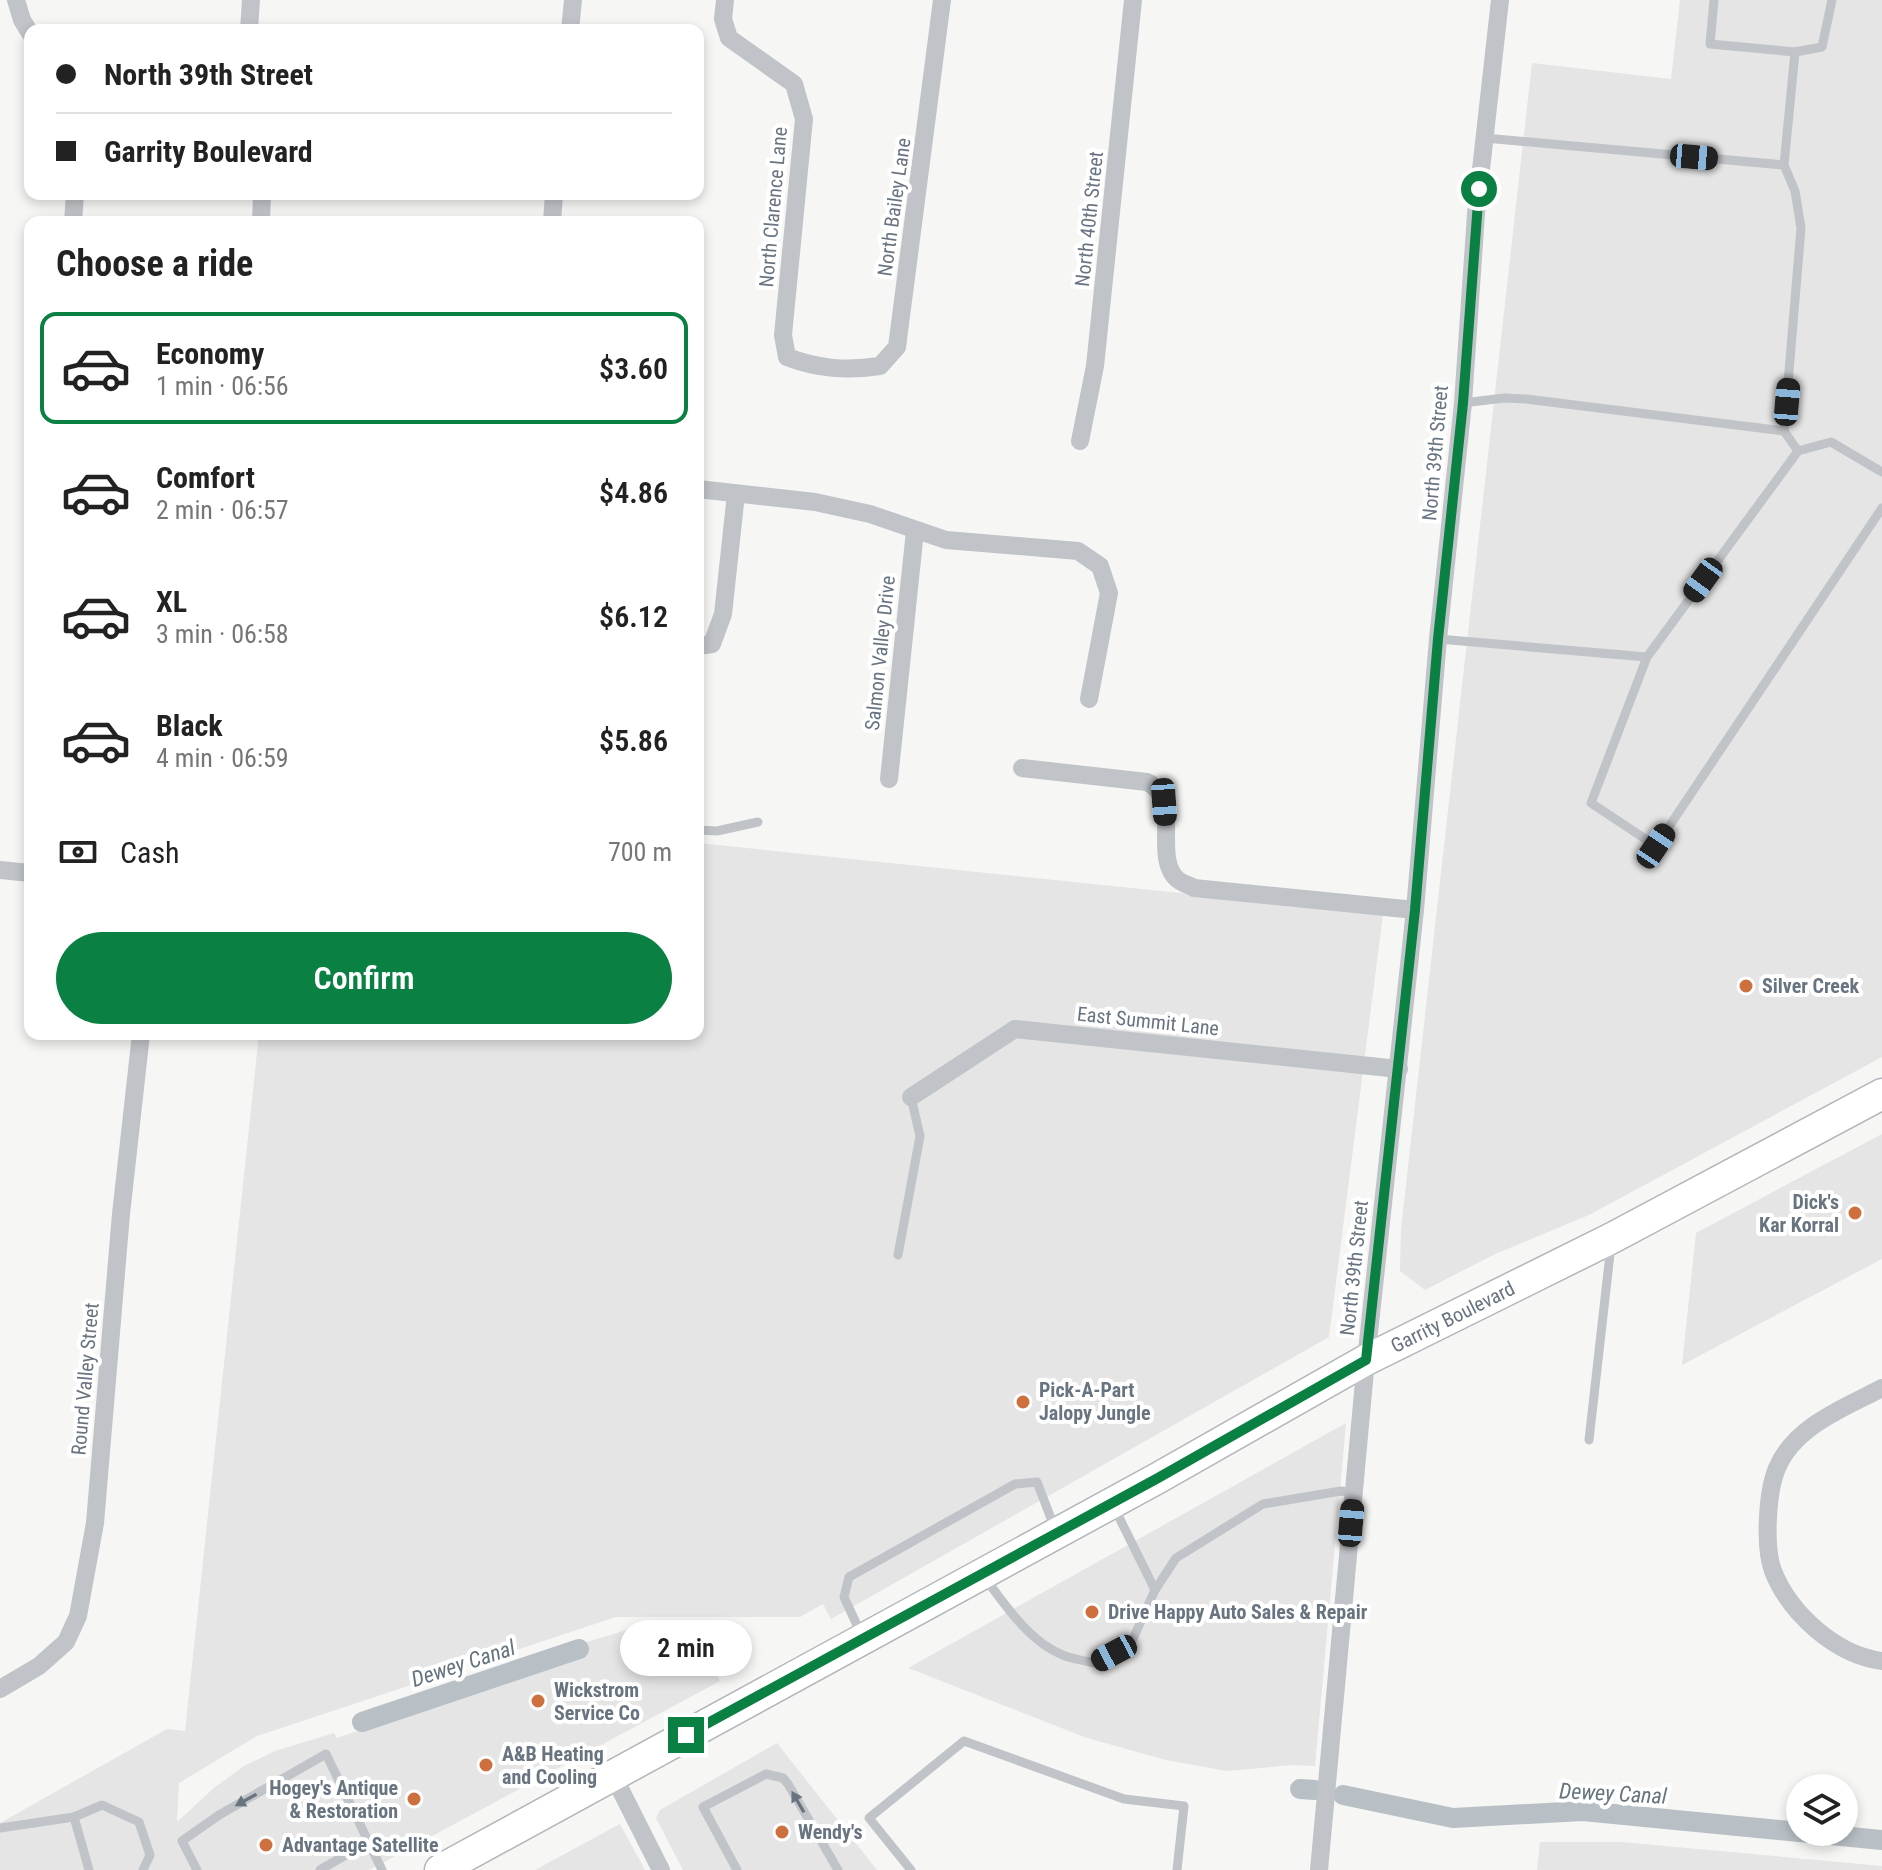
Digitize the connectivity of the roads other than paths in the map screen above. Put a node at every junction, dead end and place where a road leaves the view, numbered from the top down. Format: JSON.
{"nodes":[{"id":1,"x":16,"y":0,"type":"edge"},
{"id":2,"x":251,"y":0,"type":"edge"},
{"id":3,"x":573,"y":0,"type":"edge"},
{"id":4,"x":725,"y":0,"type":"edge"},
{"id":5,"x":942,"y":0,"type":"edge"},
{"id":6,"x":1133,"y":0,"type":"edge"},
{"id":7,"x":1500,"y":0,"type":"edge"},
{"id":8,"x":1714,"y":0,"type":"edge"},
{"id":9,"x":1832,"y":0,"type":"edge"},
{"id":10,"x":24,"y":24,"type":"edge"},
{"id":11,"x":249,"y":24,"type":"edge"},
{"id":12,"x":571,"y":24,"type":"edge"},
{"id":13,"x":1795,"y":52,"type":"junction"},
{"id":14,"x":1485,"y":138,"type":"junction"},
{"id":15,"x":1784,"y":165,"type":"junction"},
{"id":16,"x":833,"y":370,"type":"joint"},
{"id":17,"x":1463,"y":403,"type":"junction"},
{"id":18,"x":1784,"y":431,"type":"junction"},
{"id":19,"x":1080,"y":441,"type":"dead end"},
{"id":20,"x":1798,"y":451,"type":"junction"},
{"id":21,"x":1882,"y":472,"type":"edge"},
{"id":22,"x":704,"y":490,"type":"edge"},
{"id":23,"x":736,"y":494,"type":"junction"},
{"id":24,"x":1882,"y":508,"type":"edge"},
{"id":25,"x":915,"y":531,"type":"junction"},
{"id":26,"x":1438,"y":639,"type":"junction"},
{"id":27,"x":705,"y":645,"type":"edge"},
{"id":28,"x":1647,"y":657,"type":"junction"},
{"id":29,"x":1089,"y":699,"type":"dead end"},
{"id":30,"x":1022,"y":768,"type":"dead end"},
{"id":31,"x":889,"y":779,"type":"dead end"},
{"id":32,"x":758,"y":822,"type":"dead end"},
{"id":33,"x":704,"y":830,"type":"edge"},
{"id":34,"x":0,"y":870,"type":"edge"},
{"id":35,"x":24,"y":872,"type":"edge"},
{"id":36,"x":1415,"y":910,"type":"junction"},
{"id":37,"x":140,"y":1040,"type":"edge"},
{"id":38,"x":1399,"y":1069,"type":"junction"},
{"id":39,"x":1882,"y":1094,"type":"edge"},
{"id":40,"x":911,"y":1097,"type":"joint"},
{"id":41,"x":1612,"y":1238,"type":"junction"},
{"id":42,"x":898,"y":1255,"type":"dead end"},
{"id":43,"x":1366,"y":1360,"type":"junction"},
{"id":44,"x":1882,"y":1388,"type":"edge"},
{"id":45,"x":1589,"y":1440,"type":"dead end"},
{"id":46,"x":1354,"y":1492,"type":"junction"},
{"id":47,"x":1112,"y":1502,"type":"junction"},
{"id":48,"x":1056,"y":1532,"type":"junction"},
{"id":49,"x":982,"y":1574,"type":"junction"},
{"id":50,"x":1155,"y":1590,"type":"junction"},
{"id":51,"x":863,"y":1639,"type":"junction"},
{"id":52,"x":1882,"y":1661,"type":"edge"},
{"id":53,"x":0,"y":1689,"type":"edge"},
{"id":54,"x":613,"y":1775,"type":"junction"},
{"id":55,"x":74,"y":1817,"type":"junction"},
{"id":56,"x":0,"y":1828,"type":"edge"},
{"id":57,"x":368,"y":1842,"type":"junction"},
{"id":58,"x":89,"y":1870,"type":"edge"},
{"id":59,"x":143,"y":1870,"type":"edge"},
{"id":60,"x":197,"y":1870,"type":"edge"},
{"id":61,"x":320,"y":1870,"type":"edge"},
{"id":62,"x":382,"y":1870,"type":"edge"},
{"id":63,"x":440,"y":1870,"type":"edge"},
{"id":64,"x":661,"y":1870,"type":"edge"},
{"id":65,"x":737,"y":1870,"type":"edge"},
{"id":66,"x":838,"y":1870,"type":"edge"},
{"id":67,"x":911,"y":1870,"type":"edge"},
{"id":68,"x":1177,"y":1870,"type":"edge"},
{"id":69,"x":1319,"y":1870,"type":"edge"}],
"edges":[{"from":1,"to":10,"type":"street"},
{"from":2,"to":11,"type":"street"},
{"from":3,"to":12,"type":"street"},
{"from":4,"to":16,"type":"street","name":"North Clarence Lane"},
{"from":5,"to":16,"type":"street","name":"North Bailey Lane"},
{"from":6,"to":19,"type":"street","name":"North 40th Street"},
{"from":7,"to":14,"type":"street","name":"North 39th Street"},
{"from":8,"to":13,"type":"lane"},
{"from":9,"to":13,"type":"lane"},
{"from":13,"to":15,"type":"lane"},
{"from":14,"to":15,"type":"lane"},
{"from":14,"to":17,"type":"street","name":"North 39th Street"},
{"from":15,"to":18,"type":"lane"},
{"from":17,"to":18,"type":"lane"},
{"from":17,"to":26,"type":"street","name":"North 39th Street"},
{"from":18,"to":20,"type":"lane"},
{"from":20,"to":21,"type":"lane"},
{"from":20,"to":28,"type":"lane"},
{"from":22,"to":23,"type":"street"},
{"from":23,"to":25,"type":"street"},
{"from":23,"to":27,"type":"street"},
{"from":24,"to":28,"type":"lane"},
{"from":25,"to":29,"type":"street"},
{"from":25,"to":31,"type":"street","name":"Salmon Valley Drive"},
{"from":26,"to":28,"type":"lane"},
{"from":26,"to":36,"type":"street","name":"North 39th Street"},
{"from":30,"to":36,"type":"street"},
{"from":32,"to":33,"type":"lane"},
{"from":34,"to":35,"type":"street"},
{"from":36,"to":38,"type":"street","name":"North 39th Street"},
{"from":37,"to":53,"type":"street","name":"Round Valley Street"},
{"from":38,"to":40,"type":"street","name":"East Summit Lane"},
{"from":38,"to":43,"type":"street","name":"North 39th Street"},
{"from":39,"to":41,"type":"main road","name":"Garrity Boulevard"},
{"from":40,"to":42,"type":"lane"},
{"from":41,"to":43,"type":"main road","name":"Garrity Boulevard"},
{"from":41,"to":45,"type":"lane"},
{"from":43,"to":46,"type":"street","name":"North 39th Street"},
{"from":43,"to":47,"type":"main road","name":"Garrity Boulevard"},
{"from":44,"to":52,"type":"street"},
{"from":46,"to":50,"type":"lane"},
{"from":46,"to":69,"type":"street","name":"North 39th Street"},
{"from":47,"to":48,"type":"main road","name":"Garrity Boulevard"},
{"from":47,"to":50,"type":"lane"},
{"from":48,"to":49,"type":"main road","name":"Garrity Boulevard"},
{"from":48,"to":51,"type":"lane"},
{"from":49,"to":50,"type":"lane"},
{"from":49,"to":51,"type":"main road","name":"Garrity Boulevard"},
{"from":51,"to":54,"type":"main road","name":"Garrity Boulevard"},
{"from":54,"to":63,"type":"main road","name":"Garrity Boulevard"},
{"from":54,"to":64,"type":"street"},
{"from":55,"to":56,"type":"lane"},
{"from":55,"to":58,"type":"lane"},
{"from":55,"to":59,"type":"lane"},
{"from":57,"to":60,"type":"lane","one_way":true},
{"from":57,"to":61,"type":"lane"},
{"from":57,"to":62,"type":"lane"},
{"from":66,"to":65,"type":"lane","one_way":true},
{"from":67,"to":68,"type":"lane"}]}
